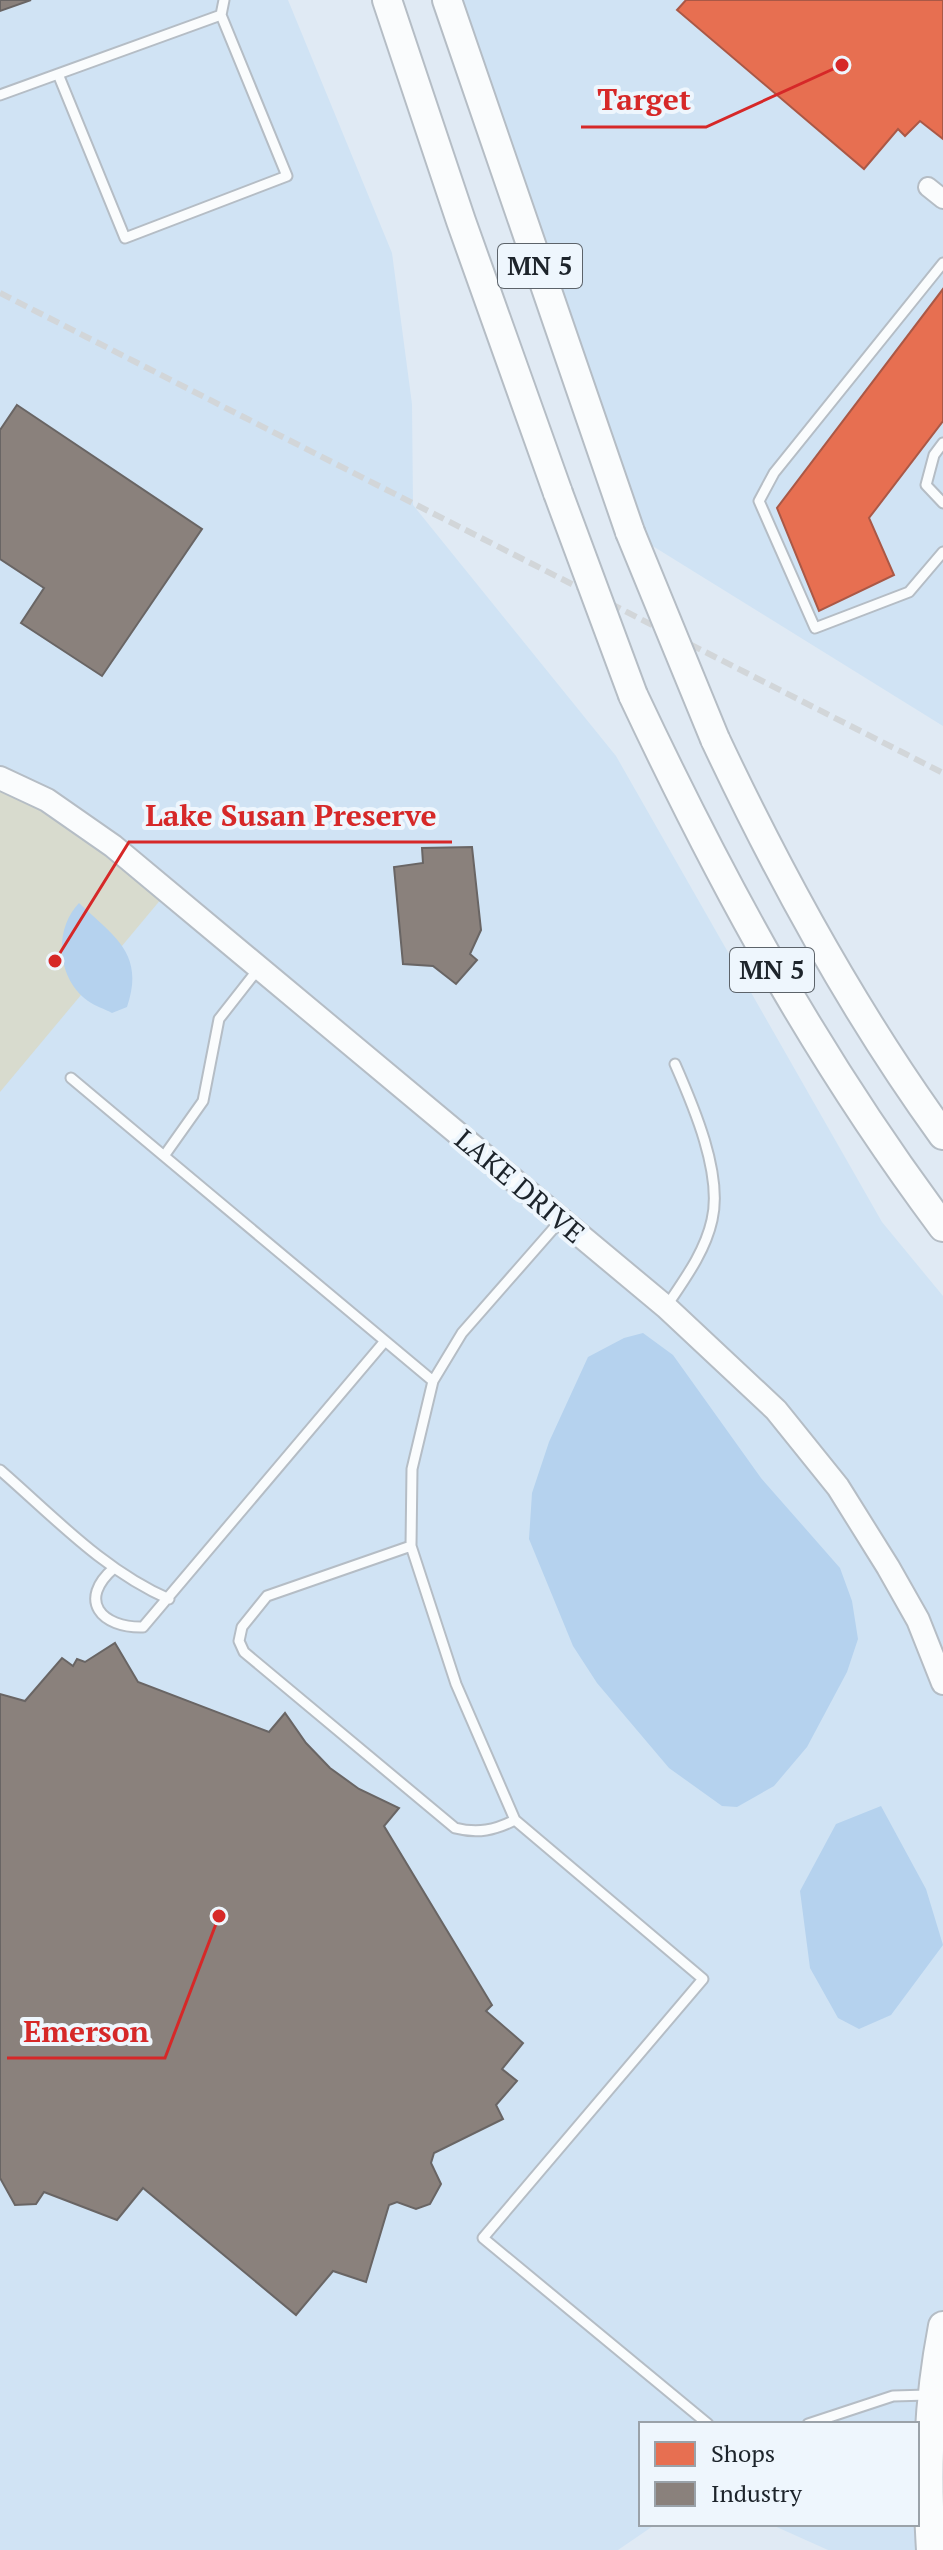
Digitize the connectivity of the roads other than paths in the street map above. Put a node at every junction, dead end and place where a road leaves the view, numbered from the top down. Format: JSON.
{"nodes":[{"id":1,"x":224,"y":0,"type":"edge"},
{"id":2,"x":387,"y":0,"type":"edge"},
{"id":3,"x":447,"y":0,"type":"edge"},
{"id":4,"x":221,"y":15,"type":"junction"},
{"id":5,"x":58,"y":74,"type":"junction"},
{"id":6,"x":0,"y":95,"type":"edge"},
{"id":7,"x":928,"y":187,"type":"dead end"},
{"id":8,"x":943,"y":199,"type":"edge"},
{"id":9,"x":943,"y":263,"type":"edge"},
{"id":10,"x":943,"y":443,"type":"edge"},
{"id":11,"x":943,"y":503,"type":"edge"},
{"id":12,"x":943,"y":552,"type":"edge"},
{"id":13,"x":0,"y":778,"type":"edge"},
{"id":14,"x":259,"y":968,"type":"junction"},
{"id":15,"x":675,"y":1064,"type":"dead end"},
{"id":16,"x":71,"y":1078,"type":"dead end"},
{"id":17,"x":943,"y":1135,"type":"edge"},
{"id":18,"x":164,"y":1156,"type":"junction"},
{"id":19,"x":561,"y":1220,"type":"junction"},
{"id":20,"x":943,"y":1227,"type":"edge"},
{"id":21,"x":666,"y":1307,"type":"junction"},
{"id":22,"x":385,"y":1341,"type":"junction"},
{"id":23,"x":433,"y":1381,"type":"junction"},
{"id":24,"x":0,"y":1470,"type":"edge"},
{"id":25,"x":411,"y":1546,"type":"junction"},
{"id":26,"x":114,"y":1568,"type":"junction"},
{"id":27,"x":169,"y":1599,"type":"junction"},
{"id":28,"x":943,"y":1683,"type":"edge"},
{"id":29,"x":515,"y":1820,"type":"junction"},
{"id":30,"x":943,"y":2326,"type":"edge"},
{"id":31,"x":936,"y":2395,"type":"edge"},
{"id":32,"x":706,"y":2422,"type":"edge"},
{"id":33,"x":814,"y":2422,"type":"edge"},
{"id":34,"x":931,"y":2550,"type":"edge"}],
"edges":[{"from":1,"to":4,"type":"lane"},
{"from":2,"to":20,"type":"main road","number":"MN 5","bridge":true},
{"from":3,"to":17,"type":"main road","number":"MN 5","bridge":true},
{"from":4,"to":5,"type":"lane"},
{"from":4,"to":5,"type":"lane"},
{"from":5,"to":6,"type":"lane"},
{"from":7,"to":8,"type":"street"},
{"from":9,"to":12,"type":"lane"},
{"from":10,"to":11,"type":"lane"},
{"from":13,"to":14,"type":"street","name":"LAKE DRIVE"},
{"from":14,"to":18,"type":"lane"},
{"from":14,"to":19,"type":"street","name":"LAKE DRIVE"},
{"from":15,"to":21,"type":"lane"},
{"from":16,"to":18,"type":"lane"},
{"from":18,"to":22,"type":"lane"},
{"from":19,"to":21,"type":"street","name":"LAKE DRIVE"},
{"from":19,"to":23,"type":"lane"},
{"from":21,"to":28,"type":"street","name":"LAKE DRIVE"},
{"from":22,"to":23,"type":"lane"},
{"from":22,"to":27,"type":"lane"},
{"from":23,"to":25,"type":"lane"},
{"from":24,"to":26,"type":"lane"},
{"from":25,"to":29,"type":"lane"},
{"from":25,"to":29,"type":"lane"},
{"from":26,"to":27,"type":"lane"},
{"from":26,"to":27,"type":"lane"},
{"from":29,"to":32,"type":"lane"},
{"from":30,"to":31,"type":"main road"},
{"from":31,"to":33,"type":"lane"},
{"from":31,"to":34,"type":"main road"}]}
